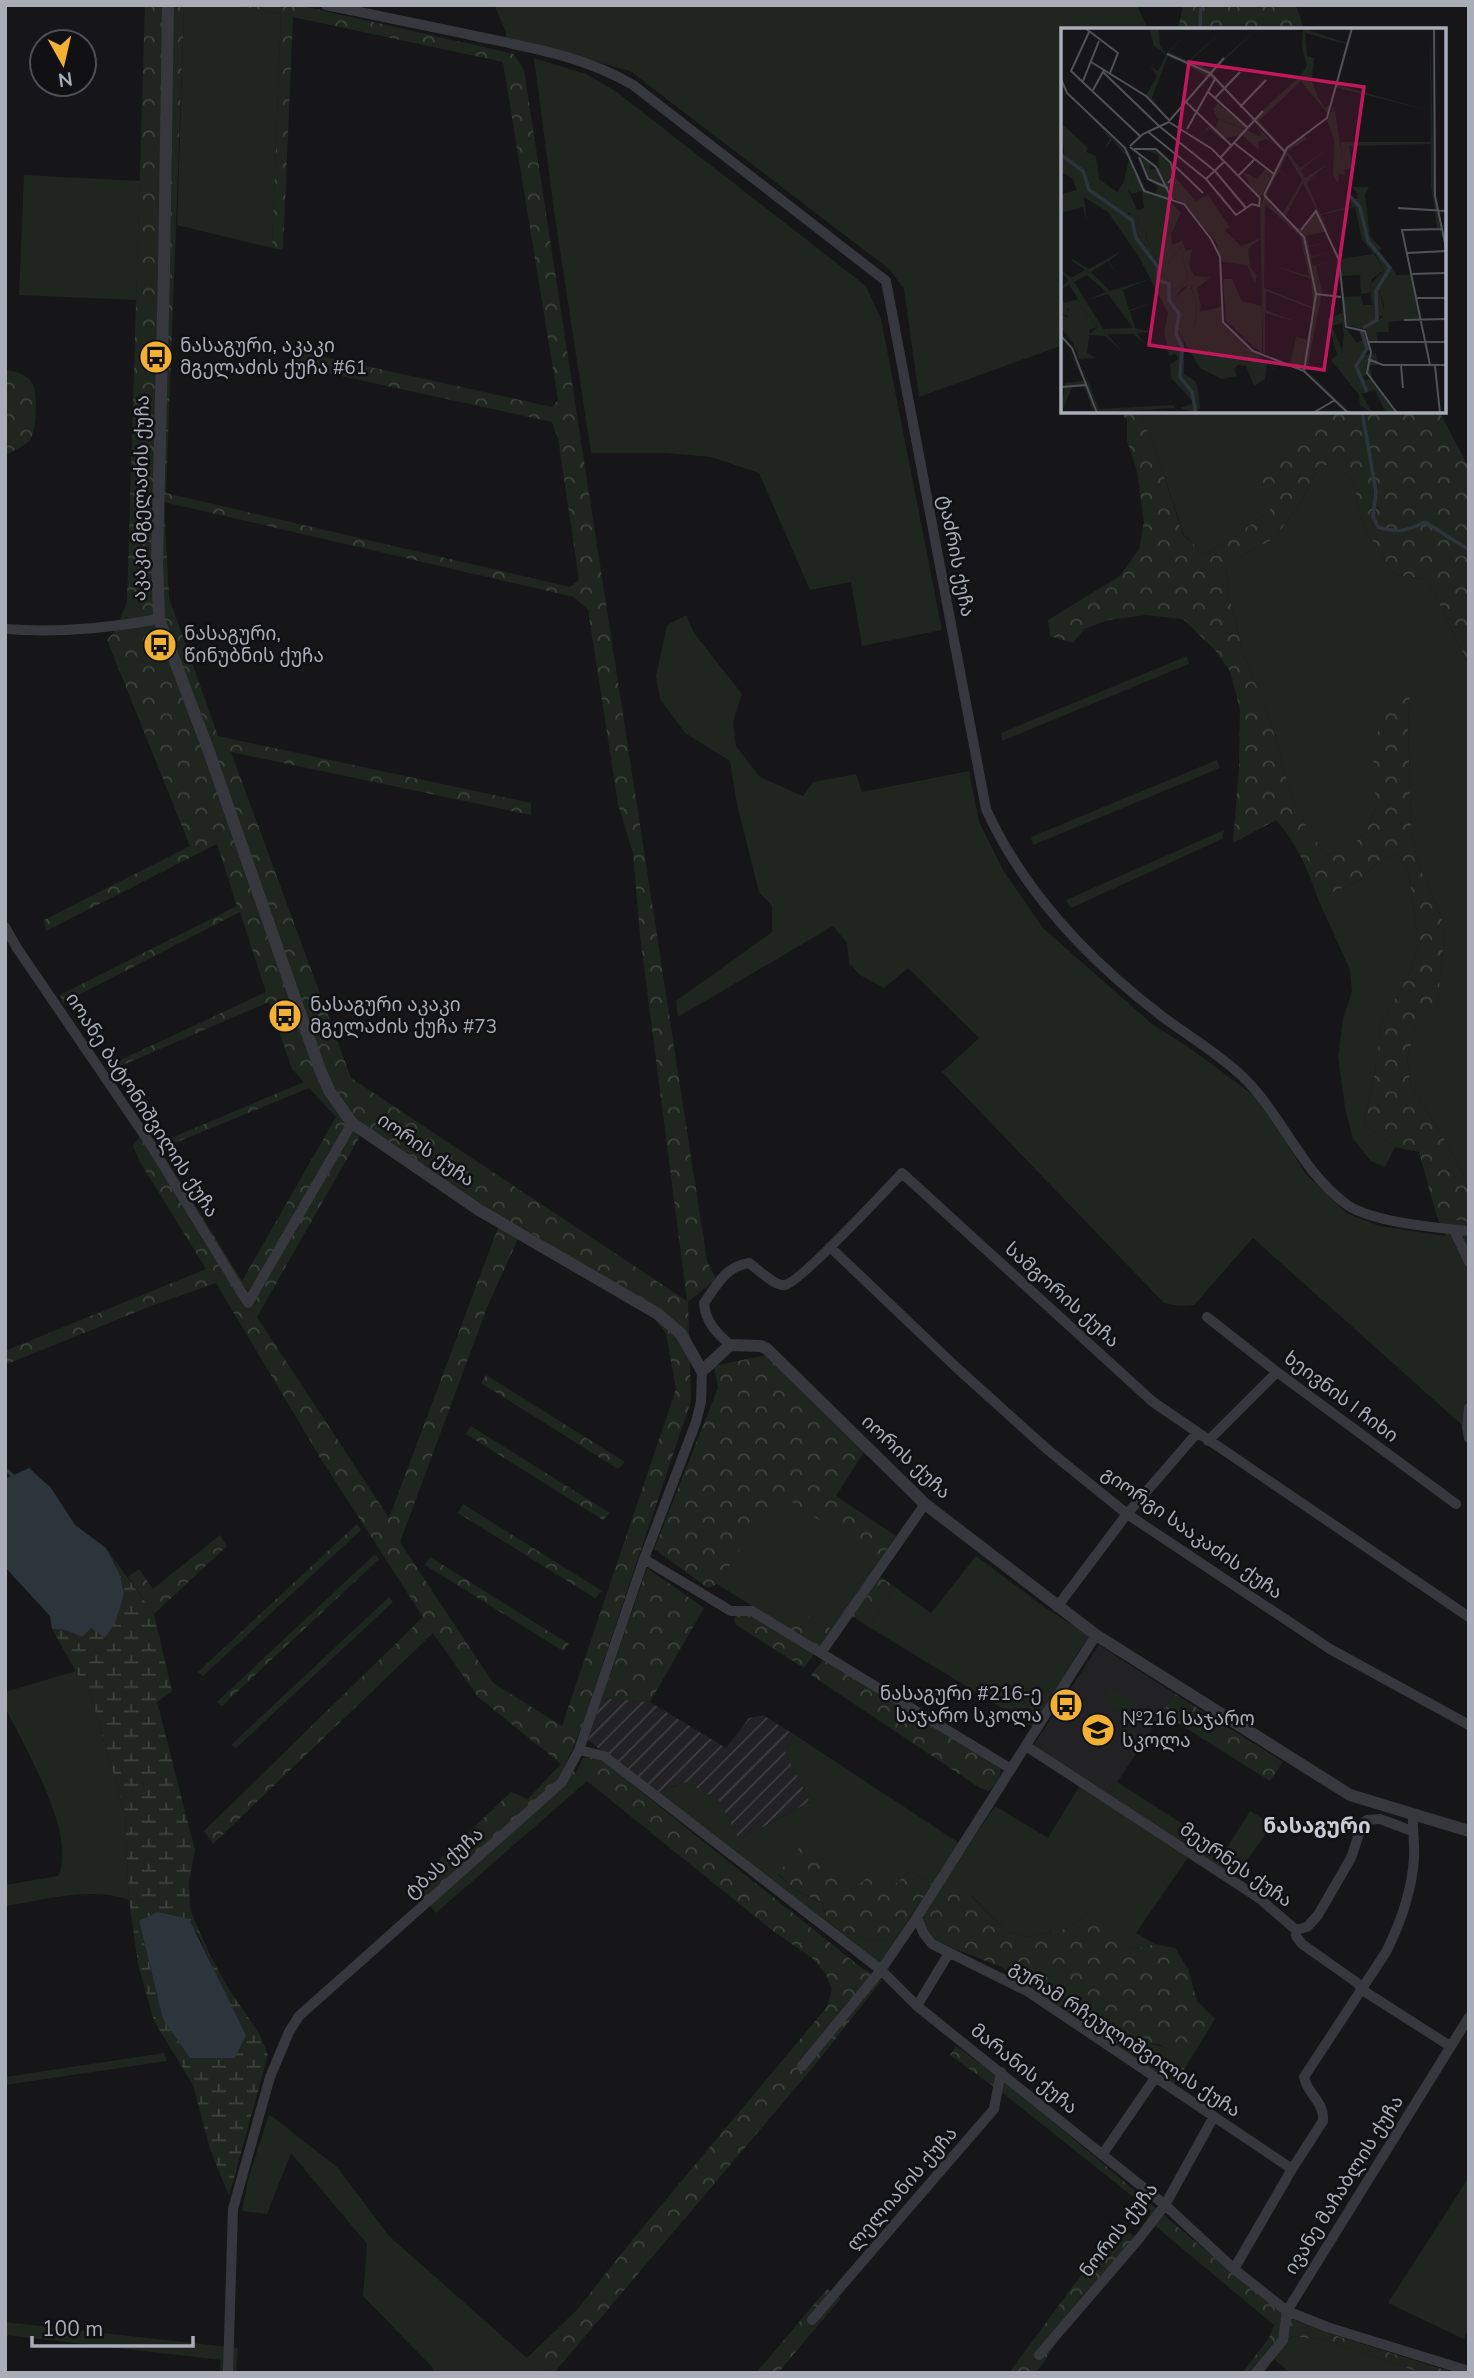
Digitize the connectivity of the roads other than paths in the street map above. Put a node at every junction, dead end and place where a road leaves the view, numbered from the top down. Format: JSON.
{"nodes":[{"id":1,"x":168,"y":5,"type":"edge"},
{"id":2,"x":327,"y":5,"type":"edge"},
{"id":3,"x":159,"y":619,"type":"junction"},
{"id":4,"x":5,"y":629,"type":"edge"},
{"id":5,"x":5,"y":927,"type":"edge"},
{"id":6,"x":352,"y":1123,"type":"junction"},
{"id":7,"x":1454,"y":1230,"type":"junction"},
{"id":8,"x":1469,"y":1231,"type":"edge"},
{"id":9,"x":830,"y":1247,"type":"junction"},
{"id":10,"x":1469,"y":1262,"type":"edge"},
{"id":11,"x":1207,"y":1317,"type":"dead end"},
{"id":12,"x":730,"y":1345,"type":"junction"},
{"id":13,"x":702,"y":1371,"type":"junction"},
{"id":14,"x":1277,"y":1372,"type":"junction"},
{"id":15,"x":1469,"y":1408,"type":"edge"},
{"id":16,"x":1197,"y":1433,"type":"junction"},
{"id":17,"x":1469,"y":1438,"type":"edge"},
{"id":18,"x":1208,"y":1441,"type":"junction"},
{"id":19,"x":925,"y":1504,"type":"junction"},
{"id":20,"x":1456,"y":1504,"type":"dead end"},
{"id":21,"x":1127,"y":1514,"type":"junction"},
{"id":22,"x":644,"y":1559,"type":"junction"},
{"id":23,"x":1057,"y":1607,"type":"junction"},
{"id":24,"x":1469,"y":1617,"type":"edge"},
{"id":25,"x":1096,"y":1635,"type":"junction"},
{"id":26,"x":821,"y":1653,"type":"junction"},
{"id":27,"x":1469,"y":1725,"type":"edge"},
{"id":28,"x":1026,"y":1746,"type":"junction"},
{"id":29,"x":579,"y":1750,"type":"junction"},
{"id":30,"x":1011,"y":1769,"type":"junction"},
{"id":31,"x":1413,"y":1814,"type":"junction"},
{"id":32,"x":1412,"y":1831,"type":"junction"},
{"id":33,"x":1469,"y":1831,"type":"edge"},
{"id":34,"x":917,"y":1917,"type":"junction"},
{"id":35,"x":1296,"y":1930,"type":"junction"},
{"id":36,"x":949,"y":1953,"type":"junction"},
{"id":37,"x":881,"y":1970,"type":"junction"},
{"id":38,"x":1362,"y":1989,"type":"junction"},
{"id":39,"x":917,"y":2006,"type":"junction"},
{"id":40,"x":1469,"y":2017,"type":"edge"},
{"id":41,"x":1450,"y":2046,"type":"junction"},
{"id":42,"x":802,"y":2066,"type":"dead end"},
{"id":43,"x":1001,"y":2072,"type":"junction"},
{"id":44,"x":1155,"y":2078,"type":"junction"},
{"id":45,"x":1213,"y":2118,"type":"junction"},
{"id":46,"x":1102,"y":2155,"type":"junction"},
{"id":47,"x":1292,"y":2169,"type":"junction"},
{"id":48,"x":1165,"y":2205,"type":"junction"},
{"id":49,"x":1234,"y":2269,"type":"junction"},
{"id":50,"x":1287,"y":2311,"type":"junction"},
{"id":51,"x":812,"y":2320,"type":"dead end"},
{"id":52,"x":1039,"y":2355,"type":"dead end"},
{"id":53,"x":1469,"y":2371,"type":"edge"},
{"id":54,"x":228,"y":2373,"type":"edge"},
{"id":55,"x":1255,"y":2373,"type":"edge"}],
"edges":[{"from":1,"to":3,"type":"street","name":"აკაკი მგელაძის ქუჩა"},
{"from":2,"to":7,"type":"street","name":"ტაძრის ქუჩა"},
{"from":3,"to":4,"type":"street"},
{"from":3,"to":6,"type":"street","name":"აკაკი მგელაძის ქუჩა"},
{"from":5,"to":6,"type":"street","name":"იოანე ბატონიშვილის ქუჩა"},
{"from":6,"to":13,"type":"street","name":"იორის ქუჩა"},
{"from":7,"to":8,"type":"street","name":"ტაძრის ქუჩა"},
{"from":7,"to":10,"type":"street"},
{"from":9,"to":12,"type":"street","name":"სამგორის ქუჩა"},
{"from":9,"to":16,"type":"street","name":"სამგორის ქუჩა"},
{"from":9,"to":21,"type":"street","name":"გიორგი სააკაძის ქუჩა"},
{"from":11,"to":14,"type":"street","name":"ხეივნის I ჩიხი"},
{"from":12,"to":13,"type":"street"},
{"from":12,"to":19,"type":"street","name":"იორის ქუჩა"},
{"from":13,"to":22,"type":"street","name":"ტბას ქუჩა"},
{"from":14,"to":18,"type":"street"},
{"from":14,"to":20,"type":"street","name":"ხეივნის I ჩიხი"},
{"from":15,"to":17,"type":"street"},
{"from":16,"to":18,"type":"street","name":"სამგორის ქუჩა"},
{"from":16,"to":21,"type":"street"},
{"from":18,"to":24,"type":"street","name":"სამგორის ქუჩა"},
{"from":19,"to":23,"type":"street","name":"იორის ქუჩა"},
{"from":19,"to":26,"type":"street"},
{"from":21,"to":23,"type":"street"},
{"from":21,"to":27,"type":"street","name":"გიორგი სააკაძის ქუჩა"},
{"from":22,"to":26,"type":"street"},
{"from":22,"to":29,"type":"street","name":"ტბას ქუჩა"},
{"from":23,"to":25,"type":"street","name":"იორის ქუჩა"},
{"from":25,"to":28,"type":"street"},
{"from":25,"to":31,"type":"street","name":"იორის ქუჩა"},
{"from":26,"to":30,"type":"street"},
{"from":28,"to":30,"type":"street"},
{"from":28,"to":35,"type":"street","name":"მეურნეს ქუჩა"},
{"from":29,"to":37,"type":"street","name":"მარანის ქუჩა"},
{"from":29,"to":54,"type":"street","name":"ტბას ქუჩა"},
{"from":30,"to":34,"type":"street"},
{"from":31,"to":32,"type":"street"},
{"from":31,"to":33,"type":"street","name":"იორის ქუჩა"},
{"from":32,"to":35,"type":"street"},
{"from":32,"to":38,"type":"street"},
{"from":34,"to":36,"type":"street","name":"გურამ რჩეულიშვილის ქუჩა"},
{"from":34,"to":37,"type":"street"},
{"from":35,"to":38,"type":"street","name":"მეურნეს ქუჩა"},
{"from":36,"to":39,"type":"street"},
{"from":36,"to":44,"type":"street","name":"გურამ რჩეულიშვილის ქუჩა"},
{"from":37,"to":39,"type":"street","name":"მარანის ქუჩა"},
{"from":37,"to":42,"type":"street"},
{"from":38,"to":41,"type":"street","name":"მეურნეს ქუჩა"},
{"from":38,"to":47,"type":"street"},
{"from":39,"to":43,"type":"street","name":"მარანის ქუჩა"},
{"from":40,"to":41,"type":"street","name":"ივანე მაჩაბლის ქუჩა"},
{"from":41,"to":50,"type":"street","name":"ივანე მაჩაბლის ქუჩა"},
{"from":43,"to":46,"type":"street","name":"მარანის ქუჩა"},
{"from":43,"to":51,"type":"street","name":"ლელიანის ქუჩა"},
{"from":44,"to":45,"type":"street","name":"გურამ რჩეულიშვილის ქუჩა"},
{"from":44,"to":46,"type":"street"},
{"from":45,"to":47,"type":"street","name":"გურამ რჩეულიშვილის ქუჩა"},
{"from":45,"to":48,"type":"street","name":"ნორის ქუჩა"},
{"from":46,"to":48,"type":"street","name":"მარანის ქუჩა"},
{"from":47,"to":49,"type":"street"},
{"from":48,"to":49,"type":"street","name":"მარანის ქუჩა"},
{"from":48,"to":52,"type":"street","name":"ნორის ქუჩა"},
{"from":49,"to":50,"type":"street","name":"მარანის ქუჩა"},
{"from":50,"to":53,"type":"street","name":"მარანის ქუჩა"},
{"from":50,"to":55,"type":"street","name":"ივანე მაჩაბლის ქუჩა"}]}
